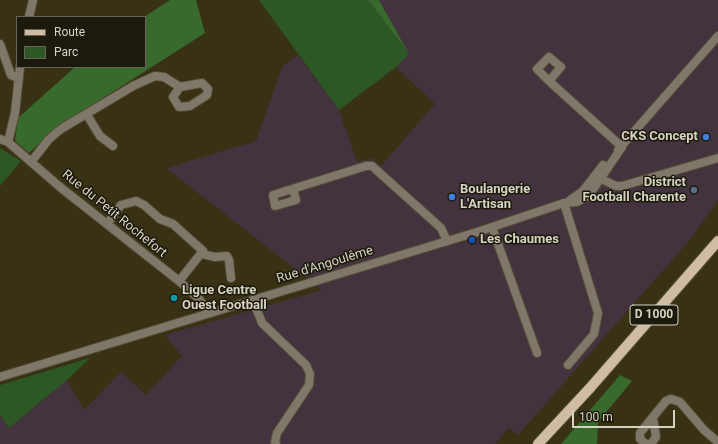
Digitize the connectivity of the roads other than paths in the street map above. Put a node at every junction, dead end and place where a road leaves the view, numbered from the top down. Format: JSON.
{"nodes":[{"id":1,"x":32,"y":0,"type":"edge"},
{"id":2,"x":29,"y":16,"type":"edge"},
{"id":3,"x":718,"y":36,"type":"edge"},
{"id":4,"x":0,"y":44,"type":"edge"},
{"id":5,"x":2,"y":58,"type":"edge"},
{"id":6,"x":20,"y":68,"type":"edge"},
{"id":7,"x":18,"y":78,"type":"junction"},
{"id":8,"x":549,"y":81,"type":"junction"},
{"id":9,"x":180,"y":87,"type":"dead end"},
{"id":10,"x":87,"y":115,"type":"junction"},
{"id":11,"x":4,"y":141,"type":"edge"},
{"id":12,"x":113,"y":146,"type":"dead end"},
{"id":13,"x":622,"y":147,"type":"junction"},
{"id":14,"x":718,"y":158,"type":"edge"},
{"id":15,"x":31,"y":162,"type":"junction"},
{"id":16,"x":598,"y":177,"type":"junction"},
{"id":17,"x":293,"y":189,"type":"dead end"},
{"id":18,"x":564,"y":204,"type":"junction"},
{"id":19,"x":107,"y":224,"type":"junction"},
{"id":20,"x":492,"y":227,"type":"junction"},
{"id":21,"x":447,"y":241,"type":"junction"},
{"id":22,"x":718,"y":241,"type":"edge"},
{"id":23,"x":202,"y":254,"type":"junction"},
{"id":24,"x":232,"y":278,"type":"dead end"},
{"id":25,"x":179,"y":281,"type":"junction"},
{"id":26,"x":253,"y":300,"type":"junction"},
{"id":27,"x":207,"y":313,"type":"junction"},
{"id":28,"x":537,"y":353,"type":"dead end"},
{"id":29,"x":568,"y":365,"type":"dead end"},
{"id":30,"x":0,"y":377,"type":"edge"},
{"id":31,"x":590,"y":388,"type":"junction"},
{"id":32,"x":653,"y":418,"type":"junction"},
{"id":33,"x":718,"y":442,"type":"edge"},
{"id":34,"x":276,"y":444,"type":"edge"},
{"id":35,"x":538,"y":444,"type":"edge"},
{"id":36,"x":546,"y":444,"type":"edge"},
{"id":37,"x":646,"y":444,"type":"edge"},
{"id":38,"x":651,"y":444,"type":"edge"}],
"edges":[{"from":1,"to":2,"type":"street"},
{"from":3,"to":13,"type":"street","name":"Rue d'Angoulême"},
{"from":4,"to":5,"type":"street"},
{"from":5,"to":7,"type":"street"},
{"from":6,"to":7,"type":"street"},
{"from":7,"to":11,"type":"street"},
{"from":8,"to":8,"type":"street"},
{"from":8,"to":13,"type":"street"},
{"from":9,"to":10,"type":"street"},
{"from":10,"to":12,"type":"street"},
{"from":10,"to":15,"type":"street"},
{"from":11,"to":15,"type":"street","name":"Rue du Petit Rochefort"},
{"from":13,"to":16,"type":"street","name":"Rue d'Angoulême"},
{"from":14,"to":16,"type":"street"},
{"from":15,"to":19,"type":"street","name":"Rue du Petit Rochefort"},
{"from":16,"to":18,"type":"street","name":"Rue d'Angoulême"},
{"from":17,"to":21,"type":"street"},
{"from":18,"to":20,"type":"street","name":"Rue d'Angoulême"},
{"from":18,"to":29,"type":"street"},
{"from":19,"to":23,"type":"street"},
{"from":19,"to":25,"type":"street","name":"Rue du Petit Rochefort"},
{"from":20,"to":21,"type":"street","name":"Rue d'Angoulême"},
{"from":20,"to":28,"type":"street"},
{"from":21,"to":26,"type":"street","name":"Rue d'Angoulême"},
{"from":22,"to":31,"type":"main road","number":"D 1000"},
{"from":23,"to":24,"type":"street"},
{"from":23,"to":25,"type":"street"},
{"from":25,"to":27,"type":"street","name":"Rue du Petit Rochefort"},
{"from":26,"to":27,"type":"street","name":"Rue d'Angoulême"},
{"from":26,"to":34,"type":"street"},
{"from":27,"to":30,"type":"street","name":"Rue d'Angoulême"},
{"from":31,"to":35,"type":"main road","number":"D 1000"},
{"from":31,"to":36,"type":"main road","number":"D 1000"},
{"from":32,"to":33,"type":"street"},
{"from":32,"to":37,"type":"street"},
{"from":32,"to":38,"type":"street"}]}
